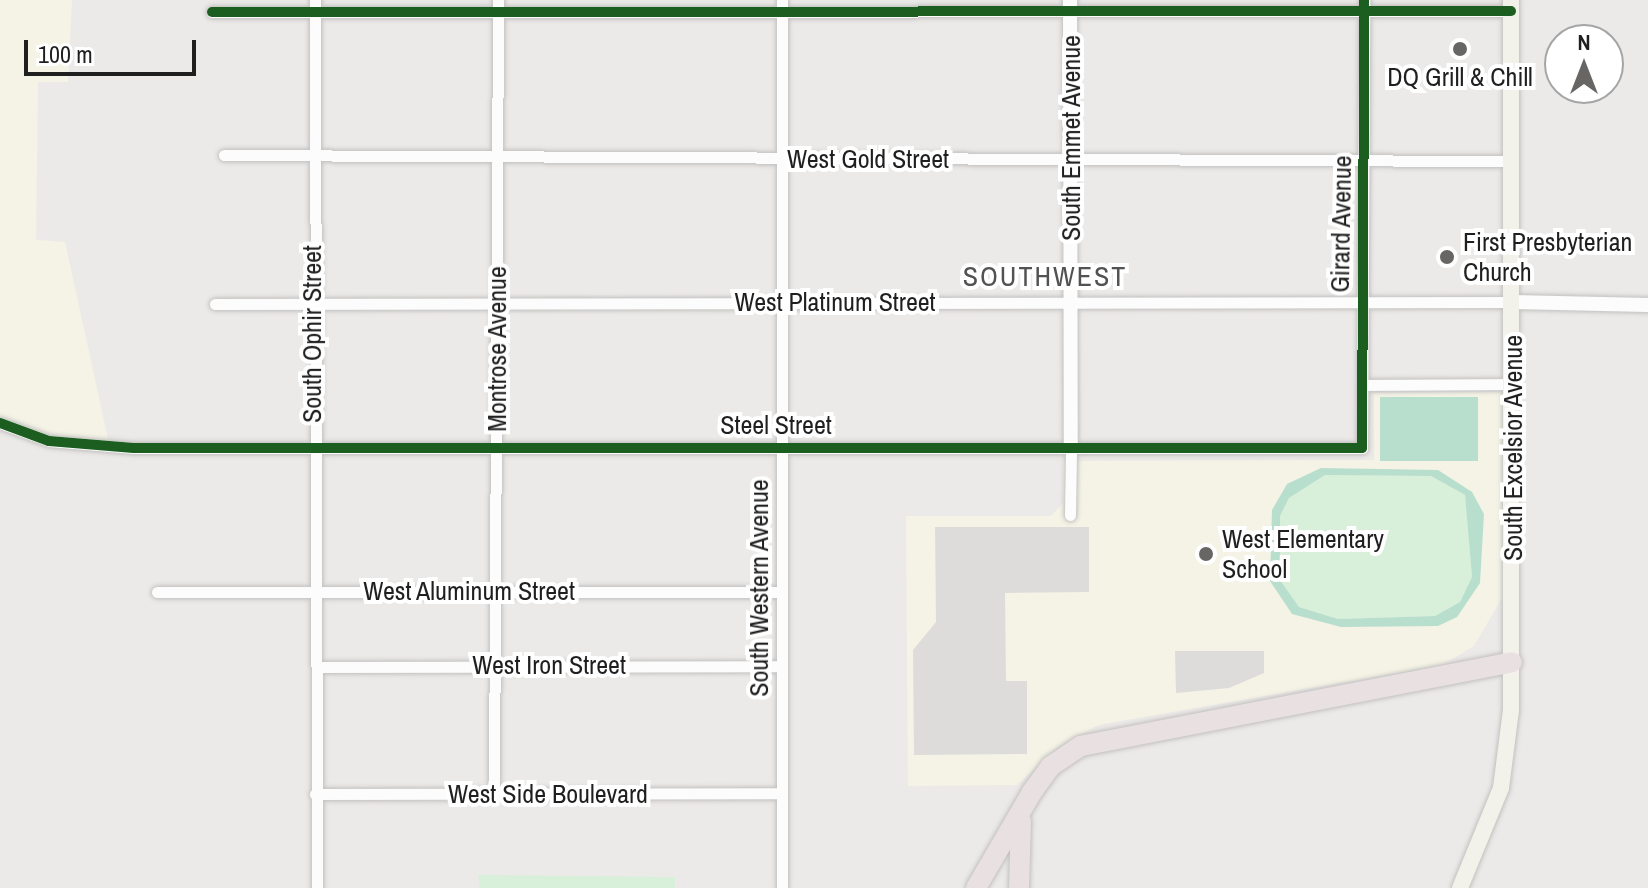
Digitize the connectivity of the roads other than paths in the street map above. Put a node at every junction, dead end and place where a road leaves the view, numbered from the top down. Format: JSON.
{"nodes":[{"id":1,"x":315,"y":0,"type":"edge"},
{"id":2,"x":498,"y":6,"type":"edge"},
{"id":3,"x":782,"y":6,"type":"edge"},
{"id":4,"x":1070,"y":6,"type":"edge"},
{"id":5,"x":1364,"y":6,"type":"edge"},
{"id":6,"x":1511,"y":6,"type":"edge"},
{"id":7,"x":212,"y":12,"type":"dead end"},
{"id":8,"x":315,"y":13,"type":"junction"},
{"id":9,"x":224,"y":155,"type":"dead end"},
{"id":10,"x":314,"y":158,"type":"junction"},
{"id":11,"x":1074,"y":158,"type":"junction"},
{"id":12,"x":499,"y":159,"type":"junction"},
{"id":13,"x":782,"y":159,"type":"junction"},
{"id":14,"x":1363,"y":161,"type":"junction"},
{"id":15,"x":1513,"y":161,"type":"junction"},
{"id":16,"x":497,"y":302,"type":"junction"},
{"id":17,"x":781,"y":302,"type":"junction"},
{"id":18,"x":1071,"y":302,"type":"junction"},
{"id":19,"x":1362,"y":302,"type":"junction"},
{"id":20,"x":1513,"y":302,"type":"junction"},
{"id":21,"x":215,"y":304,"type":"dead end"},
{"id":22,"x":311,"y":305,"type":"junction"},
{"id":23,"x":1648,"y":305,"type":"edge"},
{"id":24,"x":1515,"y":384,"type":"junction"},
{"id":25,"x":1363,"y":385,"type":"junction"},
{"id":26,"x":0,"y":423,"type":"edge"},
{"id":27,"x":496,"y":446,"type":"junction"},
{"id":28,"x":312,"y":447,"type":"junction"},
{"id":29,"x":781,"y":447,"type":"junction"},
{"id":30,"x":1362,"y":448,"type":"joint"},
{"id":31,"x":1071,"y":449,"type":"junction"},
{"id":32,"x":1070,"y":515,"type":"dead end"},
{"id":33,"x":495,"y":590,"type":"junction"},
{"id":34,"x":315,"y":591,"type":"junction"},
{"id":35,"x":157,"y":592,"type":"dead end"},
{"id":36,"x":780,"y":592,"type":"junction"},
{"id":37,"x":1512,"y":662,"type":"junction"},
{"id":38,"x":496,"y":664,"type":"junction"},
{"id":39,"x":781,"y":666,"type":"junction"},
{"id":40,"x":317,"y":667,"type":"junction"},
{"id":41,"x":781,"y":793,"type":"junction"},
{"id":42,"x":315,"y":794,"type":"junction"},
{"id":43,"x":494,"y":794,"type":"junction"},
{"id":44,"x":1024,"y":806,"type":"junction"},
{"id":45,"x":317,"y":888,"type":"edge"},
{"id":46,"x":782,"y":888,"type":"edge"},
{"id":47,"x":976,"y":888,"type":"edge"},
{"id":48,"x":1019,"y":888,"type":"edge"},
{"id":49,"x":1460,"y":888,"type":"edge"}],
"edges":[{"from":1,"to":8,"type":"street","name":"South Ophir Street"},
{"from":2,"to":3,"type":"street"},
{"from":2,"to":8,"type":"street"},
{"from":2,"to":12,"type":"street","name":"Montrose Avenue"},
{"from":3,"to":4,"type":"street"},
{"from":3,"to":13,"type":"street","name":"South Western Avenue"},
{"from":4,"to":5,"type":"street"},
{"from":4,"to":11,"type":"street","name":"South Emmet Avenue"},
{"from":5,"to":6,"type":"street"},
{"from":5,"to":14,"type":"street","name":"Girard Avenue"},
{"from":6,"to":15,"type":"main road","name":"South Excelsior Avenue"},
{"from":7,"to":8,"type":"street"},
{"from":8,"to":10,"type":"street","name":"South Ophir Street"},
{"from":9,"to":10,"type":"street","name":"West Gold Street"},
{"from":10,"to":12,"type":"street","name":"West Gold Street"},
{"from":10,"to":22,"type":"street","name":"South Ophir Street"},
{"from":11,"to":13,"type":"street","name":"West Gold Street"},
{"from":11,"to":14,"type":"street","name":"West Gold Street"},
{"from":11,"to":18,"type":"street","name":"South Emmet Avenue"},
{"from":12,"to":13,"type":"street","name":"West Gold Street"},
{"from":12,"to":16,"type":"street","name":"Montrose Avenue"},
{"from":13,"to":17,"type":"street","name":"South Western Avenue"},
{"from":14,"to":15,"type":"street","name":"West Gold Street"},
{"from":14,"to":19,"type":"street","name":"Girard Avenue"},
{"from":15,"to":20,"type":"main road","name":"South Excelsior Avenue"},
{"from":16,"to":17,"type":"street","name":"West Platinum Street"},
{"from":16,"to":22,"type":"street","name":"West Platinum Street"},
{"from":16,"to":27,"type":"street","name":"Montrose Avenue"},
{"from":17,"to":18,"type":"street","name":"West Platinum Street"},
{"from":17,"to":29,"type":"street","name":"South Western Avenue"},
{"from":18,"to":19,"type":"street","name":"West Platinum Street"},
{"from":18,"to":31,"type":"street","name":"South Emmet Avenue"},
{"from":19,"to":20,"type":"street","name":"West Platinum Street"},
{"from":19,"to":25,"type":"street","name":"Girard Avenue"},
{"from":20,"to":23,"type":"street","name":"West Platinum Street"},
{"from":20,"to":24,"type":"main road","name":"South Excelsior Avenue"},
{"from":21,"to":22,"type":"street","name":"West Platinum Street"},
{"from":22,"to":28,"type":"street","name":"South Ophir Street"},
{"from":24,"to":25,"type":"street"},
{"from":24,"to":37,"type":"main road","name":"South Excelsior Avenue"},
{"from":25,"to":30,"type":"street","name":"Girard Avenue"},
{"from":26,"to":28,"type":"street","name":"Steel Street"},
{"from":27,"to":28,"type":"street","name":"Steel Street"},
{"from":27,"to":29,"type":"street","name":"Steel Street"},
{"from":27,"to":33,"type":"street","name":"Montrose Avenue"},
{"from":28,"to":34,"type":"street","name":"South Ophir Street"},
{"from":29,"to":31,"type":"street","name":"Steel Street"},
{"from":29,"to":36,"type":"street","name":"South Western Avenue"},
{"from":30,"to":31,"type":"street","name":"Steel Street"},
{"from":31,"to":32,"type":"street","name":"South Emmet Avenue"},
{"from":33,"to":34,"type":"street","name":"West Aluminum Street"},
{"from":33,"to":36,"type":"street","name":"West Aluminum Street"},
{"from":33,"to":38,"type":"street","name":"Montrose Avenue"},
{"from":34,"to":35,"type":"street","name":"West Aluminum Street"},
{"from":34,"to":40,"type":"street","name":"South Ophir Street"},
{"from":36,"to":39,"type":"street","name":"South Western Avenue"},
{"from":37,"to":44,"type":"highway"},
{"from":37,"to":49,"type":"main road","name":"South Excelsior Avenue"},
{"from":38,"to":39,"type":"street","name":"West Iron Street"},
{"from":38,"to":40,"type":"street","name":"West Iron Street"},
{"from":38,"to":43,"type":"street","name":"Montrose Avenue"},
{"from":39,"to":41,"type":"street","name":"South Western Avenue"},
{"from":40,"to":42,"type":"street","name":"South Ophir Street"},
{"from":41,"to":43,"type":"street","name":"West Side Boulevard"},
{"from":41,"to":46,"type":"street","name":"South Western Avenue"},
{"from":42,"to":43,"type":"street","name":"West Side Boulevard"},
{"from":42,"to":45,"type":"street","name":"South Ophir Street"},
{"from":44,"to":47,"type":"highway"},
{"from":44,"to":48,"type":"highway"}]}
